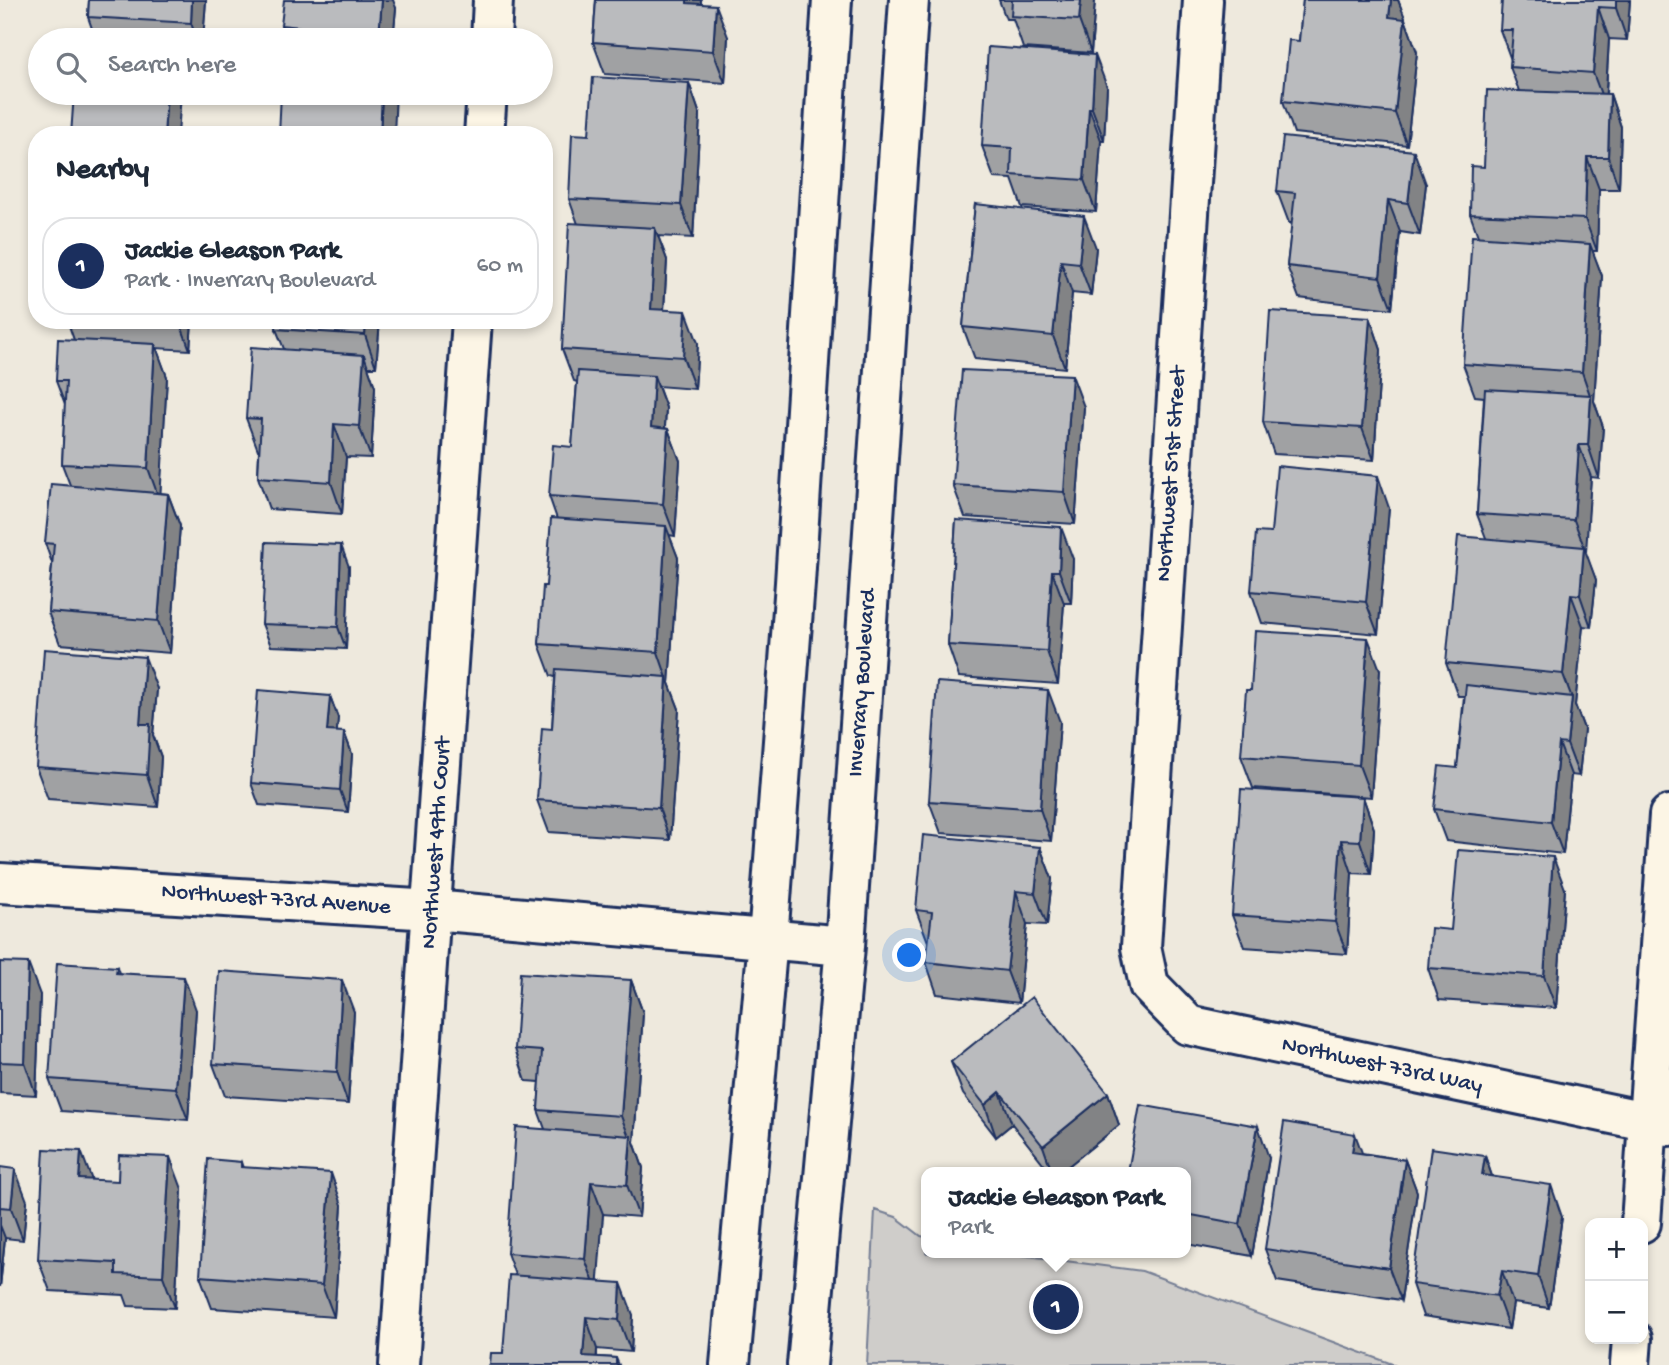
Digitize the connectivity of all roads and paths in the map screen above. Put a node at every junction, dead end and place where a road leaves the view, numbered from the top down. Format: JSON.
{"nodes":[{"id":1,"x":493,"y":0,"type":"edge"},
{"id":2,"x":832,"y":0,"type":"edge"},
{"id":3,"x":909,"y":0,"type":"edge"},
{"id":4,"x":1203,"y":0,"type":"edge"},
{"id":5,"x":492,"y":28,"type":"edge"},
{"id":6,"x":486,"y":105,"type":"edge"},
{"id":7,"x":485,"y":126,"type":"edge"},
{"id":8,"x":471,"y":329,"type":"edge"},
{"id":9,"x":1669,"y":815,"type":"edge"},
{"id":10,"x":0,"y":883,"type":"edge"},
{"id":11,"x":432,"y":909,"type":"junction"},
{"id":12,"x":768,"y":939,"type":"junction"},
{"id":13,"x":845,"y":946,"type":"junction"},
{"id":14,"x":1141,"y":947,"type":"joint"},
{"id":15,"x":1658,"y":1124,"type":"edge"},
{"id":16,"x":1641,"y":1218,"type":"edge"},
{"id":17,"x":1632,"y":1344,"type":"edge"},
{"id":18,"x":400,"y":1365,"type":"edge"},
{"id":19,"x":730,"y":1365,"type":"edge"},
{"id":20,"x":807,"y":1365,"type":"edge"},
{"id":21,"x":1630,"y":1365,"type":"edge"}],
"edges":[{"from":1,"to":5,"type":"street"},
{"from":2,"to":12,"type":"street"},
{"from":3,"to":13,"type":"street","name":"Inverrary Boulevard"},
{"from":4,"to":14,"type":"street","name":"Northwest 51st Street"},
{"from":6,"to":7,"type":"street"},
{"from":8,"to":11,"type":"street","name":"Northwest 49th Court"},
{"from":9,"to":15,"type":"street"},
{"from":10,"to":11,"type":"street","name":"Northwest 73rd Avenue"},
{"from":11,"to":12,"type":"street","name":"Northwest 73rd Avenue"},
{"from":11,"to":18,"type":"street","name":"Northwest 49th Court"},
{"from":12,"to":13,"type":"street","name":"Northwest 73rd Avenue"},
{"from":12,"to":19,"type":"street"},
{"from":13,"to":20,"type":"street","name":"Inverrary Boulevard"},
{"from":14,"to":15,"type":"street","name":"Northwest 73rd Way"},
{"from":15,"to":16,"type":"street"},
{"from":17,"to":21,"type":"street"}]}
